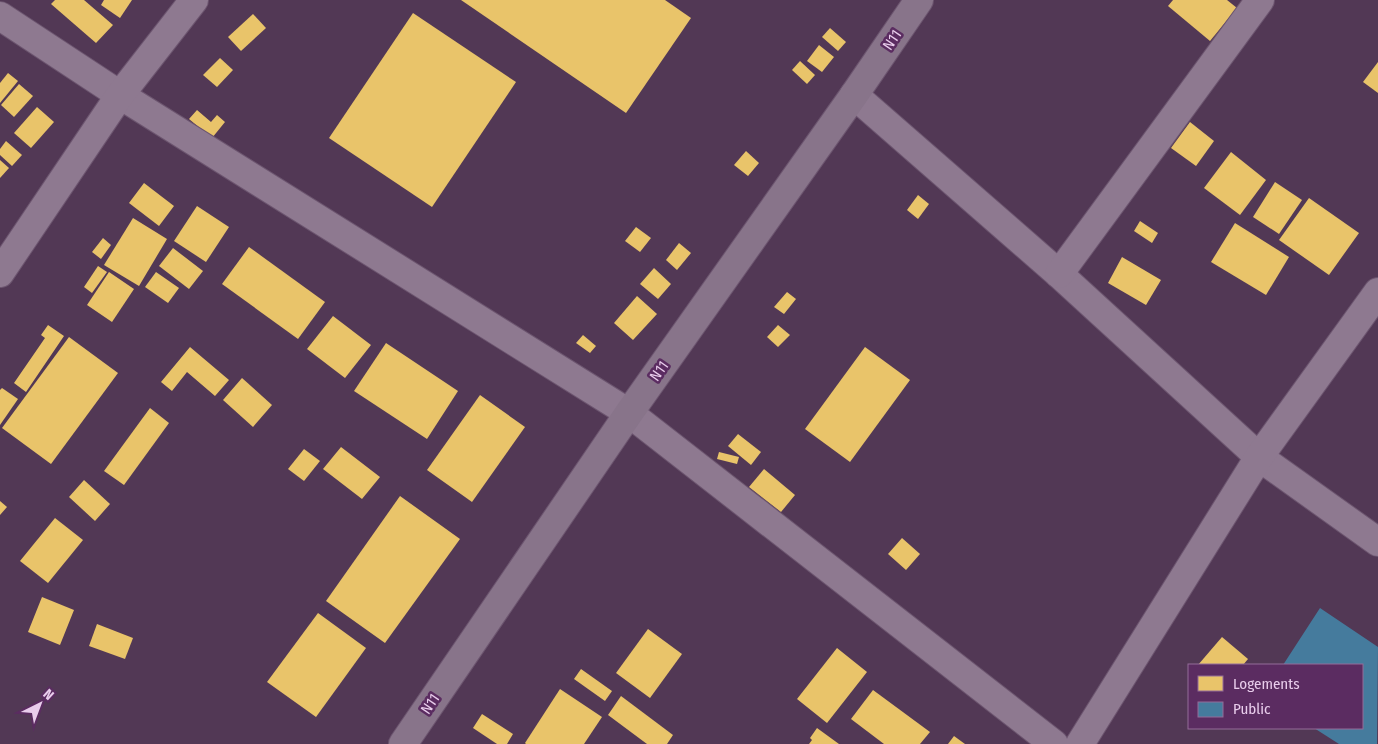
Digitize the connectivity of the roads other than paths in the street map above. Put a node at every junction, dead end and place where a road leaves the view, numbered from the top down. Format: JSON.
{"nodes":[{"id":1,"x":194,"y":0,"type":"edge"},
{"id":2,"x":920,"y":0,"type":"edge"},
{"id":3,"x":1260,"y":0,"type":"edge"},
{"id":4,"x":0,"y":16,"type":"edge"},
{"id":5,"x":120,"y":95,"type":"junction"},
{"id":6,"x":854,"y":96,"type":"junction"},
{"id":7,"x":0,"y":273,"type":"edge"},
{"id":8,"x":1058,"y":274,"type":"junction"},
{"id":9,"x":1378,"y":292,"type":"edge"},
{"id":10,"x":629,"y":413,"type":"junction"},
{"id":11,"x":1259,"y":457,"type":"junction"},
{"id":12,"x":1378,"y":542,"type":"edge"},
{"id":13,"x":402,"y":744,"type":"edge"},
{"id":14,"x":1054,"y":744,"type":"edge"},
{"id":15,"x":1080,"y":744,"type":"edge"}],
"edges":[{"from":1,"to":5,"type":"street"},
{"from":2,"to":6,"type":"main road","name":"N11"},
{"from":3,"to":8,"type":"street"},
{"from":4,"to":5,"type":"street"},
{"from":5,"to":7,"type":"street"},
{"from":5,"to":10,"type":"street"},
{"from":6,"to":8,"type":"street"},
{"from":6,"to":10,"type":"main road","name":"N11"},
{"from":8,"to":11,"type":"street"},
{"from":9,"to":11,"type":"street"},
{"from":10,"to":13,"type":"main road","name":"N11"},
{"from":10,"to":14,"type":"street"},
{"from":11,"to":12,"type":"street"},
{"from":11,"to":15,"type":"street"}]}
